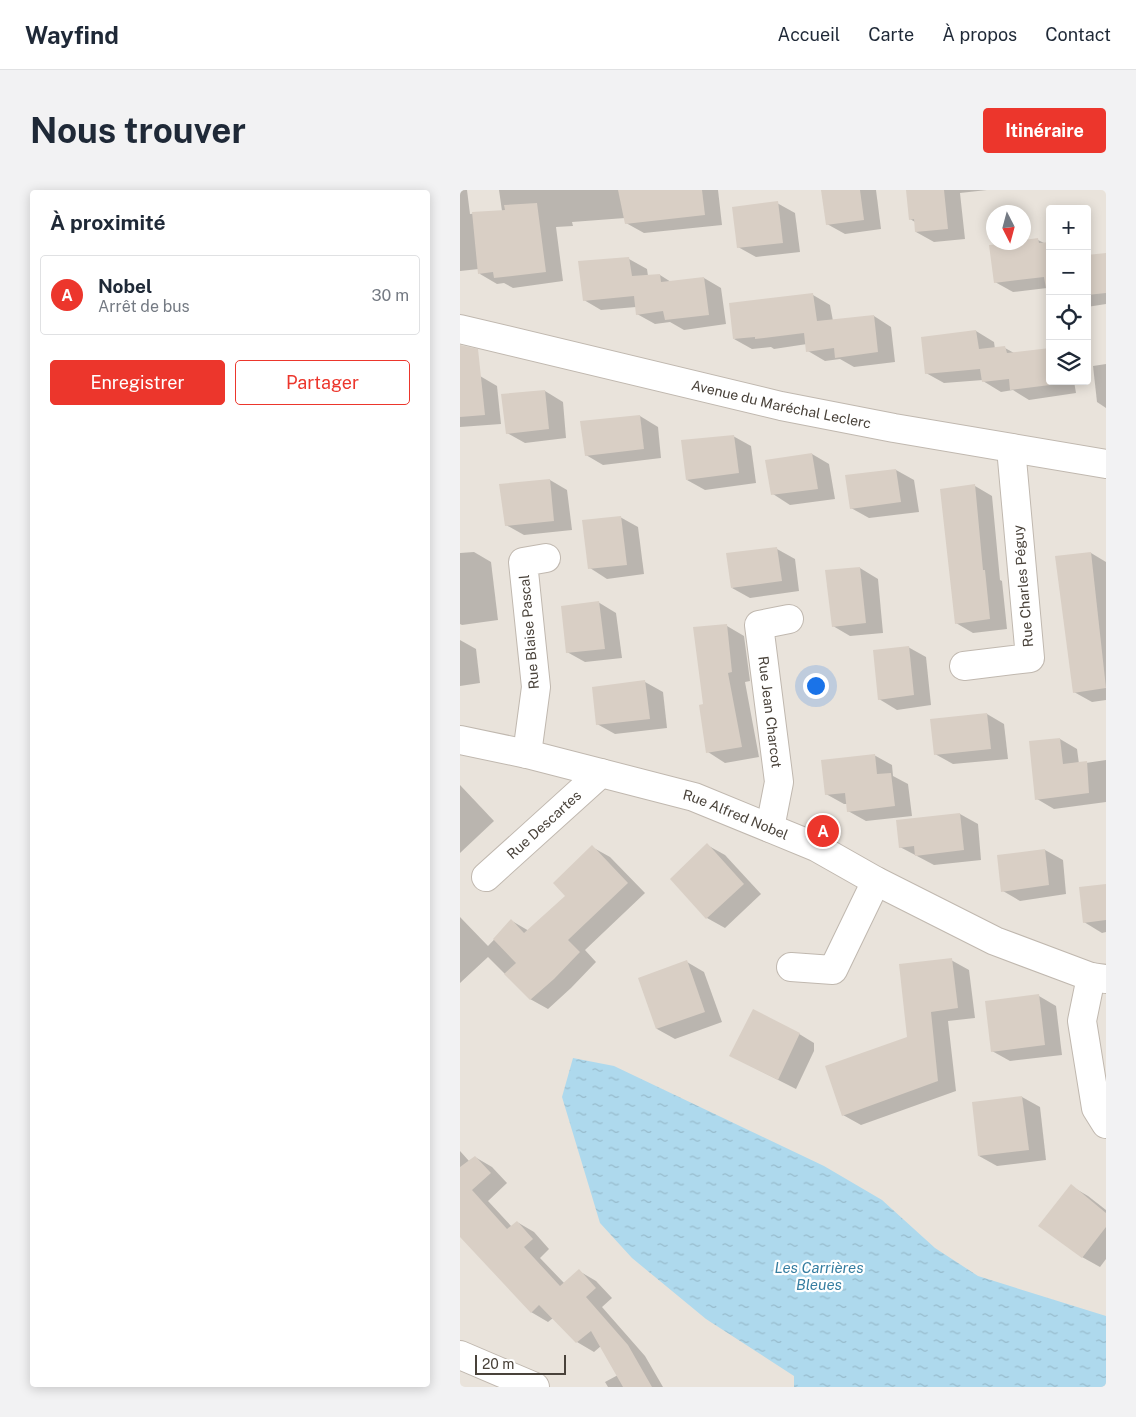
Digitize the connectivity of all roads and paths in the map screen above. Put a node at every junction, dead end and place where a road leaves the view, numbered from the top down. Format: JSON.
{"nodes":[{"id":1,"x":460,"y":329,"type":"edge"},
{"id":2,"x":1011,"y":448,"type":"junction"},
{"id":3,"x":1106,"y":464,"type":"edge"},
{"id":4,"x":546,"y":558,"type":"dead end"},
{"id":5,"x":788,"y":619,"type":"dead end"},
{"id":6,"x":964,"y":666,"type":"dead end"},
{"id":7,"x":460,"y":740,"type":"edge"},
{"id":8,"x":527,"y":754,"type":"junction"},
{"id":9,"x":601,"y":773,"type":"junction"},
{"id":10,"x":770,"y":828,"type":"junction"},
{"id":11,"x":486,"y":877,"type":"dead end"},
{"id":12,"x":876,"y":880,"type":"junction"},
{"id":13,"x":791,"y":967,"type":"dead end"},
{"id":14,"x":1099,"y":978,"type":"edge"},
{"id":15,"x":1106,"y":1124,"type":"edge"},
{"id":16,"x":460,"y":1356,"type":"edge"},
{"id":17,"x":535,"y":1387,"type":"edge"}],
"edges":[{"from":1,"to":2,"type":"street","name":"Avenue du Maréchal Leclerc"},
{"from":2,"to":3,"type":"street","name":"Avenue du Maréchal Leclerc"},
{"from":2,"to":6,"type":"street","name":"Rue Charles Péguy"},
{"from":4,"to":8,"type":"street","name":"Rue Blaise Pascal"},
{"from":5,"to":10,"type":"street","name":"Rue Jean Charcot"},
{"from":7,"to":8,"type":"street","name":"Rue Alfred Nobel"},
{"from":8,"to":9,"type":"street","name":"Rue Alfred Nobel"},
{"from":9,"to":10,"type":"street","name":"Rue Alfred Nobel"},
{"from":9,"to":11,"type":"street","name":"Rue Descartes"},
{"from":10,"to":12,"type":"street","name":"Rue Alfred Nobel"},
{"from":12,"to":13,"type":"street"},
{"from":12,"to":14,"type":"street","name":"Rue Alfred Nobel"},
{"from":14,"to":15,"type":"street"},
{"from":16,"to":17,"type":"street"}]}
